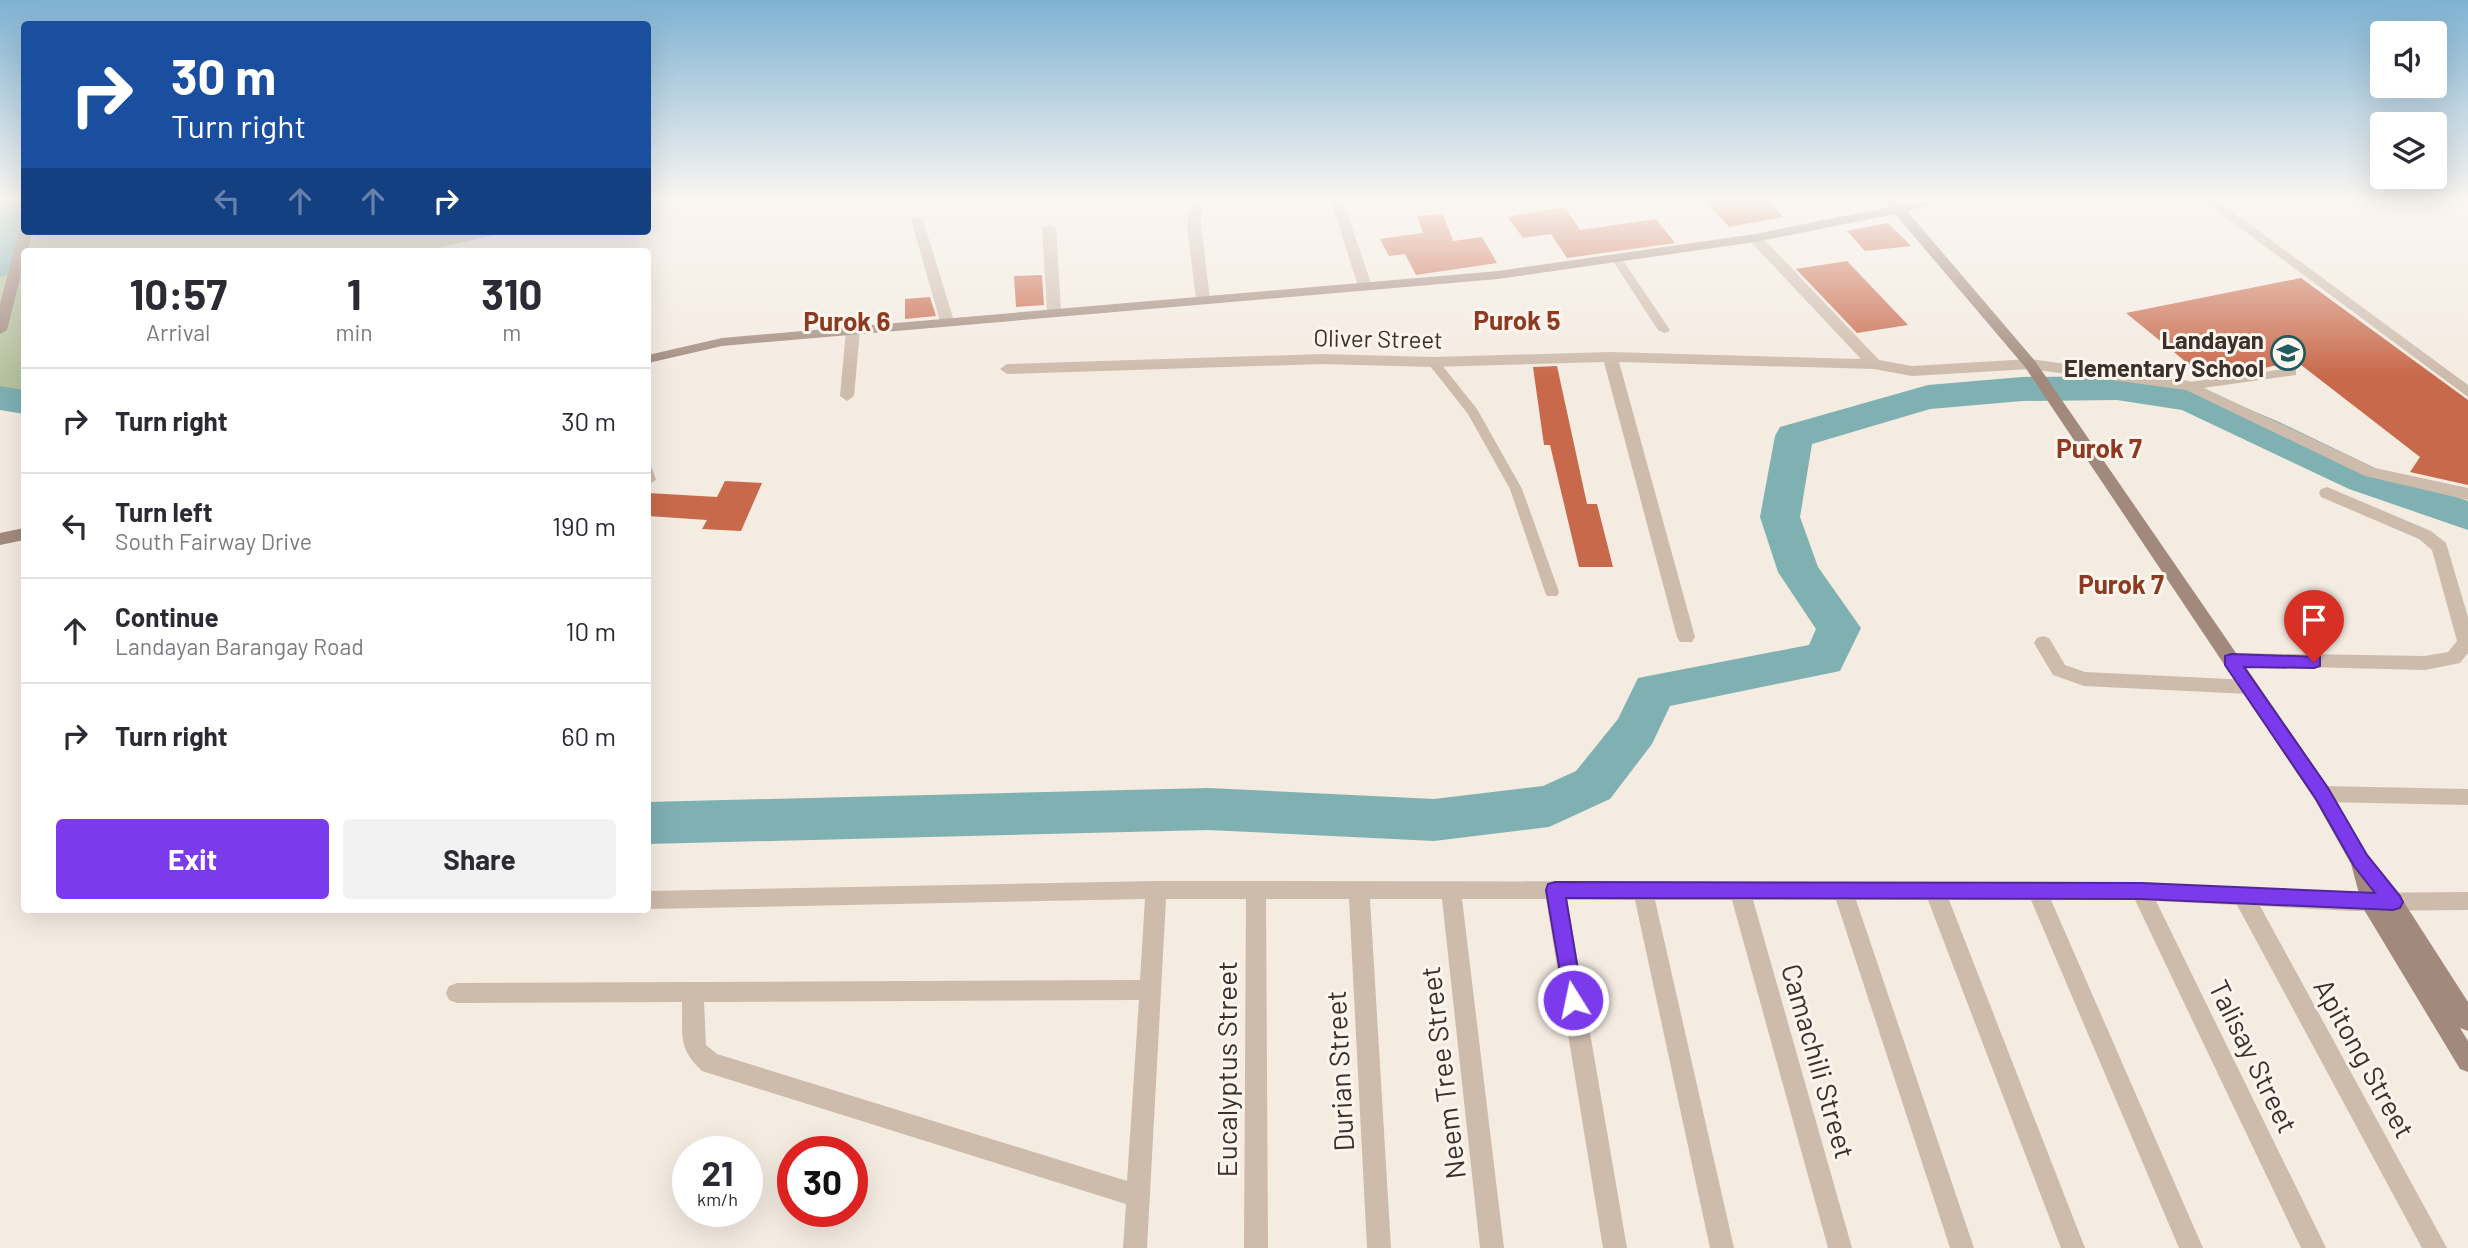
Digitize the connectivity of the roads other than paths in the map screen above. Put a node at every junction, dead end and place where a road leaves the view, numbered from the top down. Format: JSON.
{"nodes":[{"id":1,"x":19,"y":259,"type":"edge"},
{"id":2,"x":929,"y":259,"type":"edge"},
{"id":3,"x":1051,"y":259,"type":"edge"},
{"id":4,"x":1198,"y":259,"type":"edge"},
{"id":5,"x":1356,"y":259,"type":"edge"},
{"id":6,"x":1607,"y":259,"type":"edge"},
{"id":7,"x":1617,"y":259,"type":"edge"},
{"id":8,"x":1775,"y":259,"type":"edge"},
{"id":9,"x":1941,"y":259,"type":"edge"},
{"id":10,"x":2289,"y":259,"type":"edge"},
{"id":11,"x":1365,"y":286,"type":"junction"},
{"id":12,"x":1203,"y":299,"type":"junction"},
{"id":13,"x":1054,"y":311,"type":"junction"},
{"id":14,"x":947,"y":321,"type":"junction"},
{"id":15,"x":0,"y":330,"type":"edge"},
{"id":16,"x":853,"y":330,"type":"junction"},
{"id":17,"x":1664,"y":330,"type":"dead end"},
{"id":18,"x":1610,"y":357,"type":"junction"},
{"id":19,"x":651,"y":358,"type":"edge"},
{"id":20,"x":1433,"y":362,"type":"junction"},
{"id":21,"x":1874,"y":364,"type":"junction"},
{"id":22,"x":2030,"y":364,"type":"junction"},
{"id":23,"x":1007,"y":369,"type":"dead end"},
{"id":24,"x":2292,"y":372,"type":"dead end"},
{"id":25,"x":2189,"y":386,"type":"junction"},
{"id":26,"x":2468,"y":392,"type":"edge"},
{"id":27,"x":847,"y":396,"type":"dead end"},
{"id":28,"x":2327,"y":492,"type":"dead end"},
{"id":29,"x":2468,"y":494,"type":"edge"},
{"id":30,"x":21,"y":535,"type":"edge"},
{"id":31,"x":0,"y":539,"type":"edge"},
{"id":32,"x":1552,"y":592,"type":"dead end"},
{"id":33,"x":1686,"y":637,"type":"dead end"},
{"id":34,"x":2043,"y":643,"type":"dead end"},
{"id":35,"x":2231,"y":660,"type":"junction"},
{"id":36,"x":2249,"y":687,"type":"junction"},
{"id":37,"x":2322,"y":793,"type":"junction"},
{"id":38,"x":2468,"y":797,"type":"edge"},
{"id":39,"x":2360,"y":861,"type":"junction"},
{"id":40,"x":1156,"y":890,"type":"junction"},
{"id":41,"x":1256,"y":890,"type":"junction"},
{"id":42,"x":1359,"y":890,"type":"junction"},
{"id":43,"x":1451,"y":890,"type":"junction"},
{"id":44,"x":1555,"y":890,"type":"junction"},
{"id":45,"x":1643,"y":891,"type":"junction"},
{"id":46,"x":1740,"y":891,"type":"junction"},
{"id":47,"x":1843,"y":891,"type":"junction"},
{"id":48,"x":1935,"y":891,"type":"junction"},
{"id":49,"x":2037,"y":891,"type":"junction"},
{"id":50,"x":2141,"y":891,"type":"junction"},
{"id":51,"x":2243,"y":896,"type":"junction"},
{"id":52,"x":651,"y":900,"type":"edge"},
{"id":53,"x":2468,"y":901,"type":"edge"},
{"id":54,"x":2370,"y":902,"type":"junction"},
{"id":55,"x":2393,"y":902,"type":"junction"},
{"id":56,"x":1150,"y":990,"type":"junction"},
{"id":57,"x":457,"y":993,"type":"dead end"},
{"id":58,"x":693,"y":993,"type":"junction"},
{"id":59,"x":2468,"y":1021,"type":"edge"},
{"id":60,"x":2468,"y":1061,"type":"edge"},
{"id":61,"x":1138,"y":1196,"type":"junction"},
{"id":62,"x":1135,"y":1248,"type":"edge"},
{"id":63,"x":1256,"y":1248,"type":"edge"},
{"id":64,"x":1379,"y":1248,"type":"edge"},
{"id":65,"x":1492,"y":1248,"type":"edge"},
{"id":66,"x":1615,"y":1248,"type":"edge"},
{"id":67,"x":1722,"y":1248,"type":"edge"},
{"id":68,"x":1840,"y":1248,"type":"edge"},
{"id":69,"x":1962,"y":1248,"type":"edge"},
{"id":70,"x":2073,"y":1248,"type":"edge"},
{"id":71,"x":2191,"y":1248,"type":"edge"},
{"id":72,"x":2314,"y":1248,"type":"edge"},
{"id":73,"x":2435,"y":1248,"type":"edge"}],
"edges":[{"from":1,"to":15,"type":"street"},
{"from":2,"to":14,"type":"street"},
{"from":3,"to":13,"type":"street"},
{"from":4,"to":12,"type":"street"},
{"from":5,"to":11,"type":"street"},
{"from":6,"to":11,"type":"street"},
{"from":7,"to":17,"type":"lane"},
{"from":8,"to":21,"type":"street"},
{"from":9,"to":22,"type":"street"},
{"from":10,"to":26,"type":"street"},
{"from":11,"to":12,"type":"street"},
{"from":12,"to":13,"type":"street"},
{"from":13,"to":14,"type":"street"},
{"from":14,"to":16,"type":"street"},
{"from":16,"to":19,"type":"street"},
{"from":16,"to":27,"type":"street"},
{"from":18,"to":20,"type":"street","name":"Oliver Street"},
{"from":18,"to":21,"type":"street","name":"Oliver Street"},
{"from":18,"to":33,"type":"street"},
{"from":20,"to":23,"type":"street","name":"Oliver Street"},
{"from":20,"to":32,"type":"lane"},
{"from":21,"to":22,"type":"street","name":"Oliver Street"},
{"from":22,"to":25,"type":"street","name":"Oliver Street"},
{"from":22,"to":35,"type":"street"},
{"from":24,"to":25,"type":"lane"},
{"from":25,"to":29,"type":"street","name":"Oliver Street"},
{"from":28,"to":35,"type":"street"},
{"from":30,"to":31,"type":"street"},
{"from":34,"to":36,"type":"street"},
{"from":35,"to":36,"type":"street"},
{"from":36,"to":37,"type":"street"},
{"from":37,"to":38,"type":"street"},
{"from":37,"to":39,"type":"street"},
{"from":39,"to":54,"type":"street"},
{"from":39,"to":55,"type":"street"},
{"from":40,"to":41,"type":"street"},
{"from":40,"to":52,"type":"street"},
{"from":40,"to":56,"type":"street"},
{"from":41,"to":42,"type":"street"},
{"from":41,"to":63,"type":"street","name":"Eucalyptus Street"},
{"from":42,"to":43,"type":"street"},
{"from":42,"to":64,"type":"street","name":"Durian Street"},
{"from":43,"to":44,"type":"street"},
{"from":43,"to":65,"type":"street","name":"Neem Tree Street"},
{"from":44,"to":45,"type":"street"},
{"from":44,"to":66,"type":"street"},
{"from":45,"to":46,"type":"street"},
{"from":45,"to":67,"type":"street"},
{"from":46,"to":47,"type":"street"},
{"from":46,"to":68,"type":"street","name":"Camachili Street"},
{"from":47,"to":48,"type":"street"},
{"from":47,"to":69,"type":"street"},
{"from":48,"to":49,"type":"street"},
{"from":48,"to":70,"type":"street"},
{"from":49,"to":50,"type":"street"},
{"from":49,"to":71,"type":"street"},
{"from":50,"to":51,"type":"street"},
{"from":50,"to":72,"type":"street","name":"Talisay Street"},
{"from":51,"to":54,"type":"street"},
{"from":51,"to":73,"type":"street","name":"Apitong Street"},
{"from":53,"to":55,"type":"street"},
{"from":54,"to":55,"type":"street"},
{"from":54,"to":60,"type":"street"},
{"from":55,"to":59,"type":"street"},
{"from":56,"to":58,"type":"street"},
{"from":56,"to":61,"type":"street"},
{"from":57,"to":58,"type":"street"},
{"from":58,"to":61,"type":"street"},
{"from":61,"to":62,"type":"street"}]}
